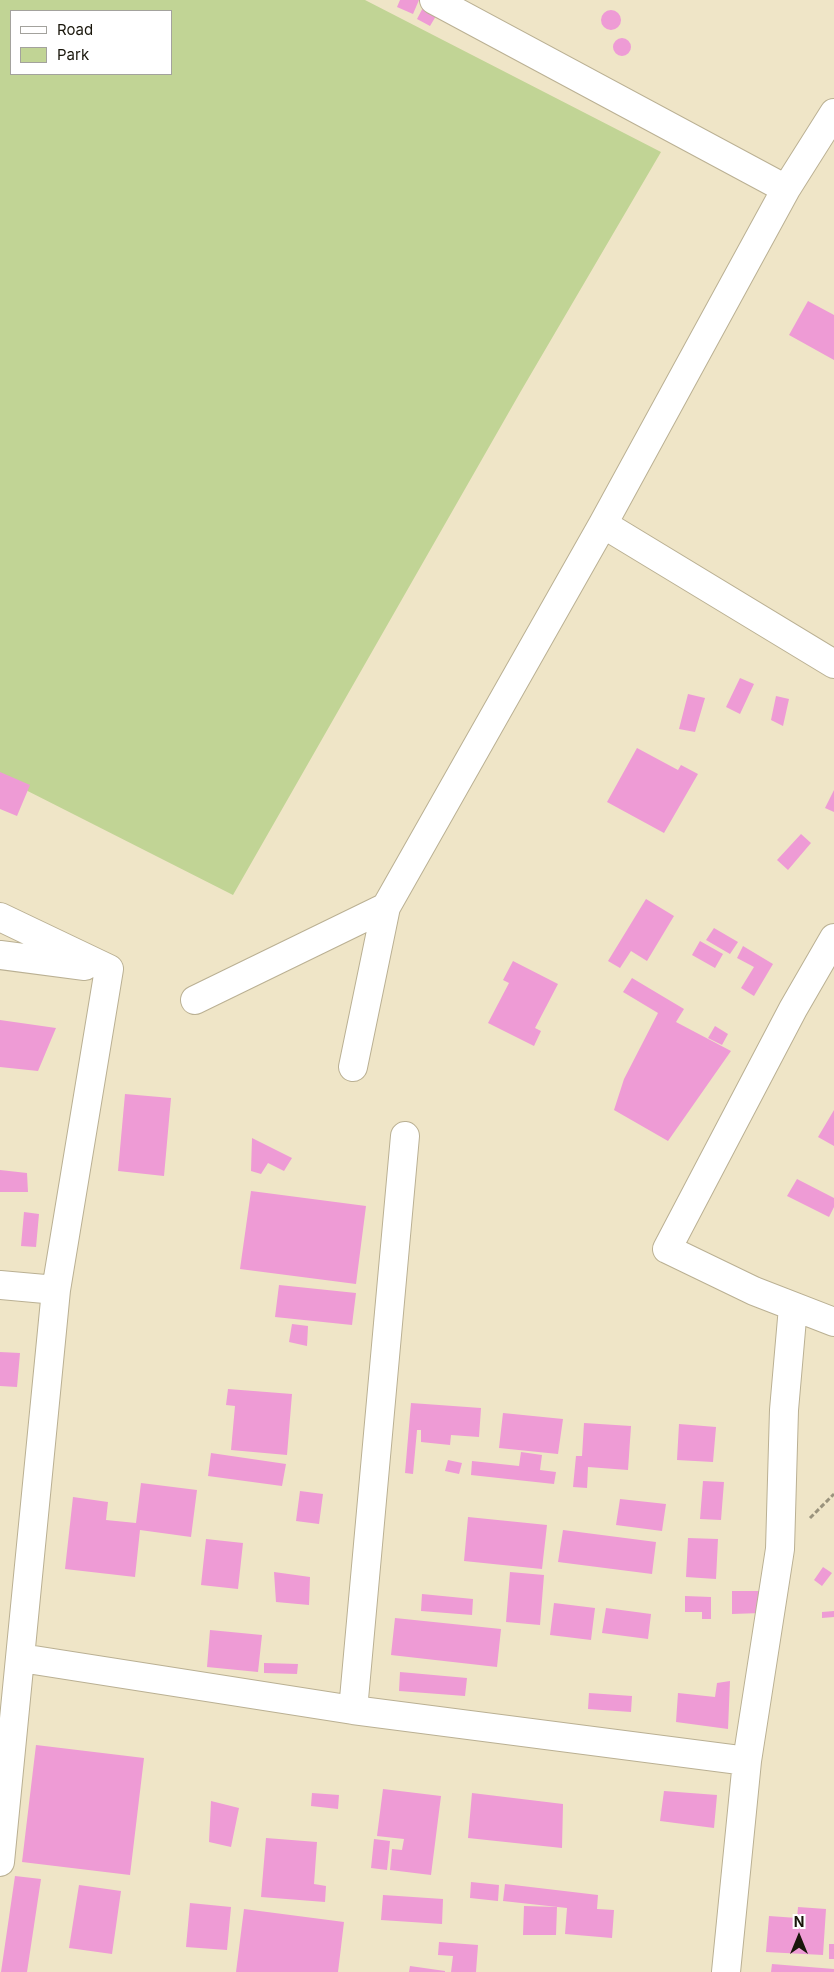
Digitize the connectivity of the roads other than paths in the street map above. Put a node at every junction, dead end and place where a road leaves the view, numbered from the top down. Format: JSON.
{"nodes":[{"id":1,"x":434,"y":0,"type":"edge"},
{"id":2,"x":834,"y":113,"type":"edge"},
{"id":3,"x":786,"y":189,"type":"junction"},
{"id":4,"x":603,"y":524,"type":"junction"},
{"id":5,"x":834,"y":664,"type":"edge"},
{"id":6,"x":386,"y":906,"type":"junction"},
{"id":7,"x":0,"y":916,"type":"edge"},
{"id":8,"x":834,"y":938,"type":"edge"},
{"id":9,"x":0,"y":955,"type":"edge"},
{"id":10,"x":109,"y":969,"type":"junction"},
{"id":11,"x":195,"y":1000,"type":"dead end"},
{"id":12,"x":353,"y":1066,"type":"dead end"},
{"id":13,"x":405,"y":1136,"type":"dead end"},
{"id":14,"x":0,"y":1285,"type":"edge"},
{"id":15,"x":56,"y":1290,"type":"junction"},
{"id":16,"x":793,"y":1307,"type":"junction"},
{"id":17,"x":834,"y":1322,"type":"edge"},
{"id":18,"x":21,"y":1658,"type":"junction"},
{"id":19,"x":353,"y":1710,"type":"junction"},
{"id":20,"x":746,"y":1761,"type":"junction"},
{"id":21,"x":0,"y":1862,"type":"edge"},
{"id":22,"x":726,"y":1972,"type":"edge"}],
"edges":[{"from":1,"to":3,"type":"street"},
{"from":2,"to":3,"type":"street"},
{"from":3,"to":4,"type":"street"},
{"from":4,"to":5,"type":"street"},
{"from":4,"to":6,"type":"street"},
{"from":6,"to":11,"type":"street"},
{"from":6,"to":12,"type":"street"},
{"from":7,"to":10,"type":"street"},
{"from":8,"to":16,"type":"street"},
{"from":9,"to":10,"type":"street"},
{"from":10,"to":15,"type":"street"},
{"from":13,"to":19,"type":"street"},
{"from":14,"to":15,"type":"street"},
{"from":15,"to":18,"type":"street"},
{"from":16,"to":17,"type":"street"},
{"from":16,"to":20,"type":"street"},
{"from":18,"to":19,"type":"street"},
{"from":18,"to":21,"type":"street"},
{"from":19,"to":20,"type":"street"},
{"from":20,"to":22,"type":"street"}]}
